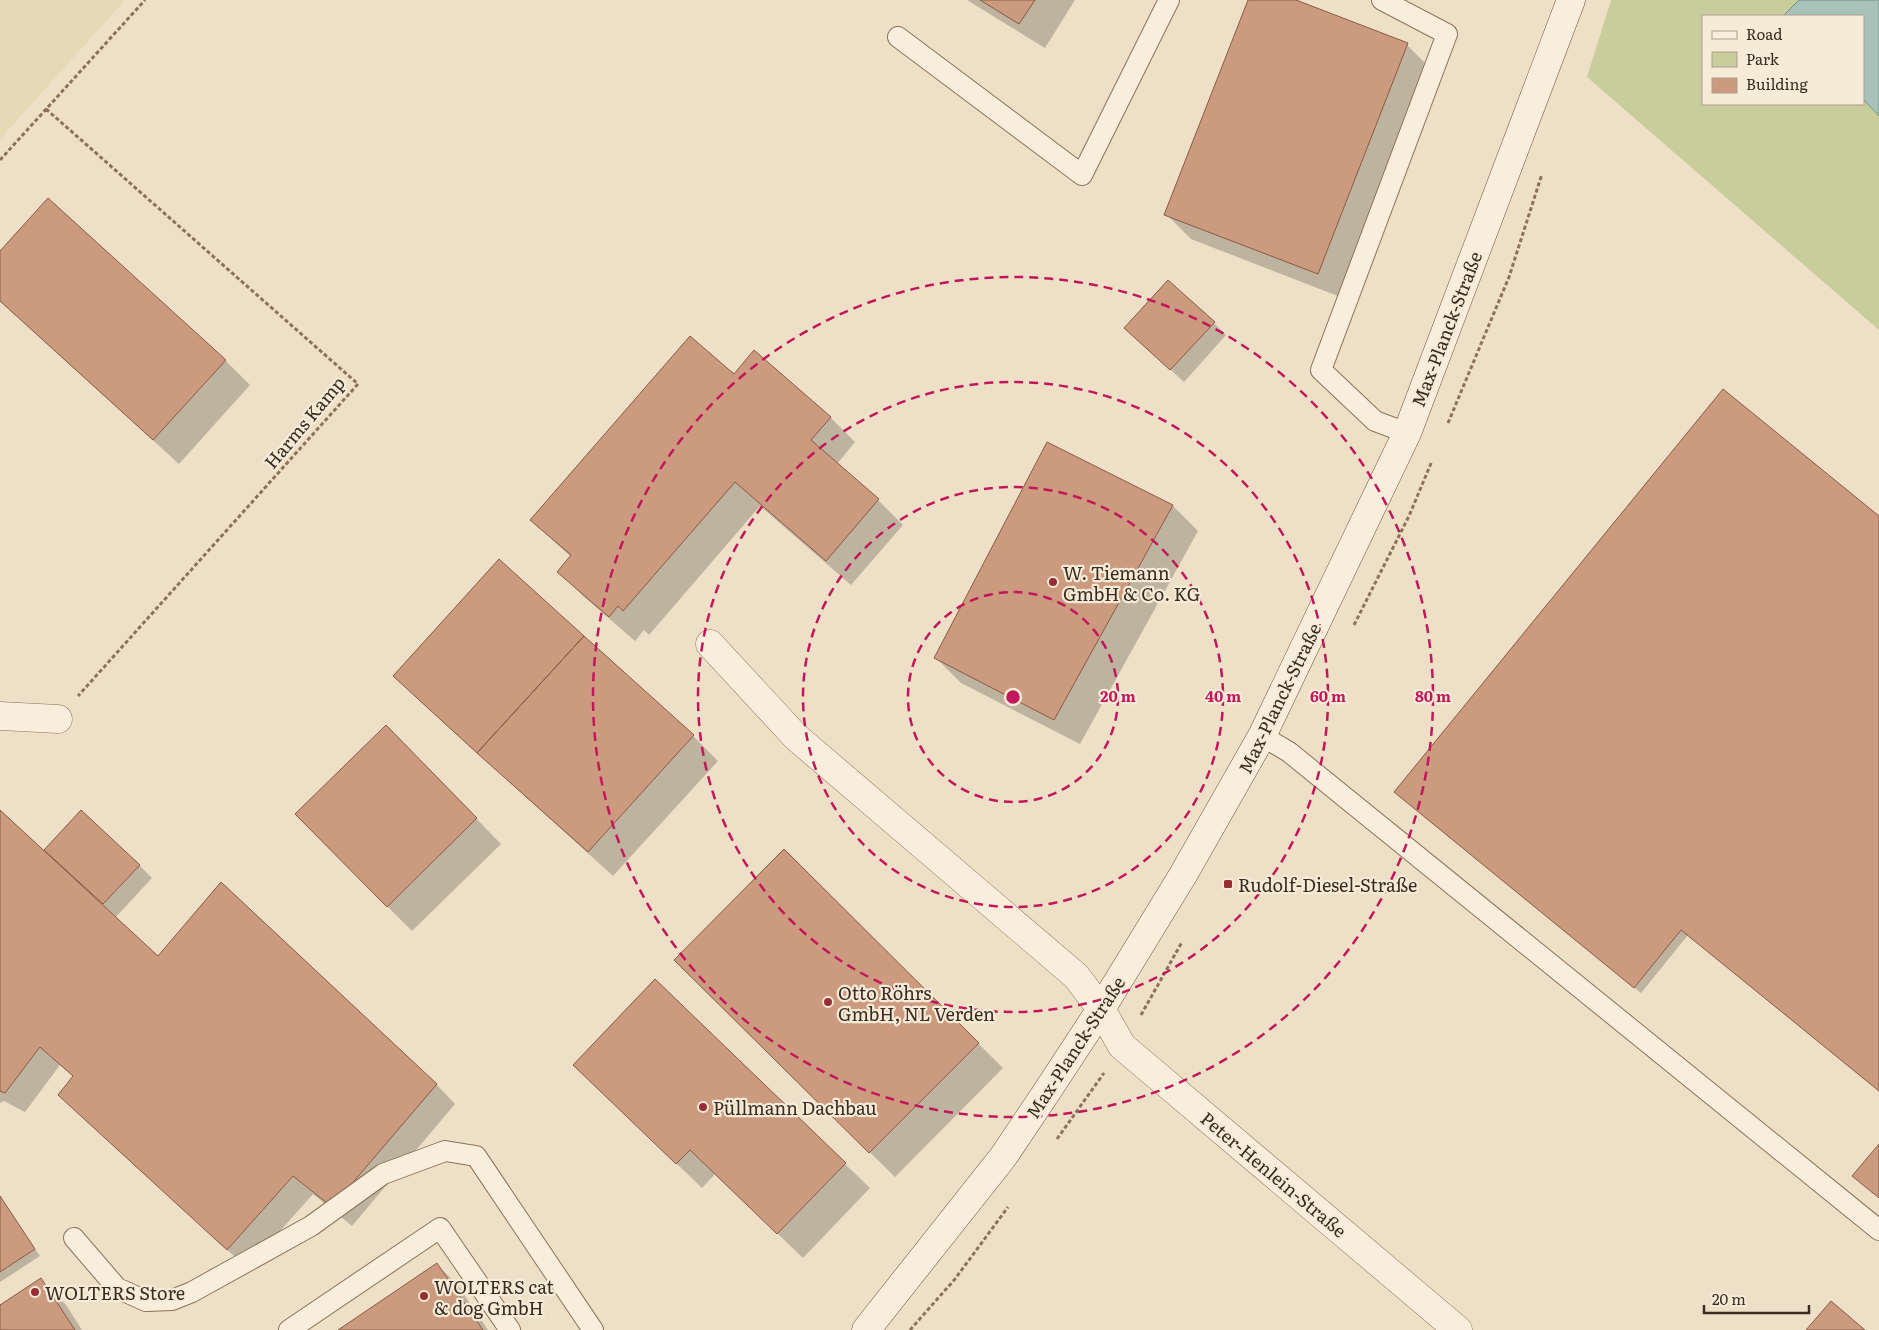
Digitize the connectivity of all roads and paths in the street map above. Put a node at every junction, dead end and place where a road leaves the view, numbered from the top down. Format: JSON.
{"nodes":[{"id":1,"x":145,"y":0,"type":"edge"},
{"id":2,"x":1169,"y":0,"type":"edge"},
{"id":3,"x":1382,"y":0,"type":"edge"},
{"id":4,"x":1571,"y":0,"type":"edge"},
{"id":5,"x":898,"y":37,"type":"dead end"},
{"id":6,"x":46,"y":109,"type":"junction"},
{"id":7,"x":0,"y":160,"type":"edge"},
{"id":8,"x":1407,"y":434,"type":"junction"},
{"id":9,"x":710,"y":644,"type":"dead end"},
{"id":10,"x":0,"y":716,"type":"edge"},
{"id":11,"x":58,"y":719,"type":"joint"},
{"id":12,"x":1262,"y":736,"type":"junction"},
{"id":13,"x":1100,"y":1010,"type":"junction"},
{"id":14,"x":1879,"y":1230,"type":"edge"},
{"id":15,"x":74,"y":1238,"type":"dead end"},
{"id":16,"x":289,"y":1330,"type":"edge"},
{"id":17,"x":510,"y":1330,"type":"edge"},
{"id":18,"x":593,"y":1330,"type":"edge"},
{"id":19,"x":866,"y":1330,"type":"edge"},
{"id":20,"x":1458,"y":1330,"type":"edge"}],
"edges":[{"from":1,"to":6,"type":"path"},
{"from":2,"to":5,"type":"lane"},
{"from":3,"to":8,"type":"lane"},
{"from":4,"to":8,"type":"street","name":"Max-Planck-Straße"},
{"from":6,"to":7,"type":"path"},
{"from":6,"to":11,"type":"path","name":"Harms Kamp"},
{"from":8,"to":12,"type":"street","name":"Max-Planck-Straße"},
{"from":9,"to":13,"type":"street"},
{"from":10,"to":11,"type":"street"},
{"from":12,"to":13,"type":"street","name":"Max-Planck-Straße"},
{"from":12,"to":14,"type":"lane"},
{"from":13,"to":19,"type":"street","name":"Max-Planck-Straße"},
{"from":13,"to":20,"type":"street","name":"Peter-Henlein-Straße"},
{"from":15,"to":18,"type":"lane"},
{"from":16,"to":17,"type":"lane"}]}
